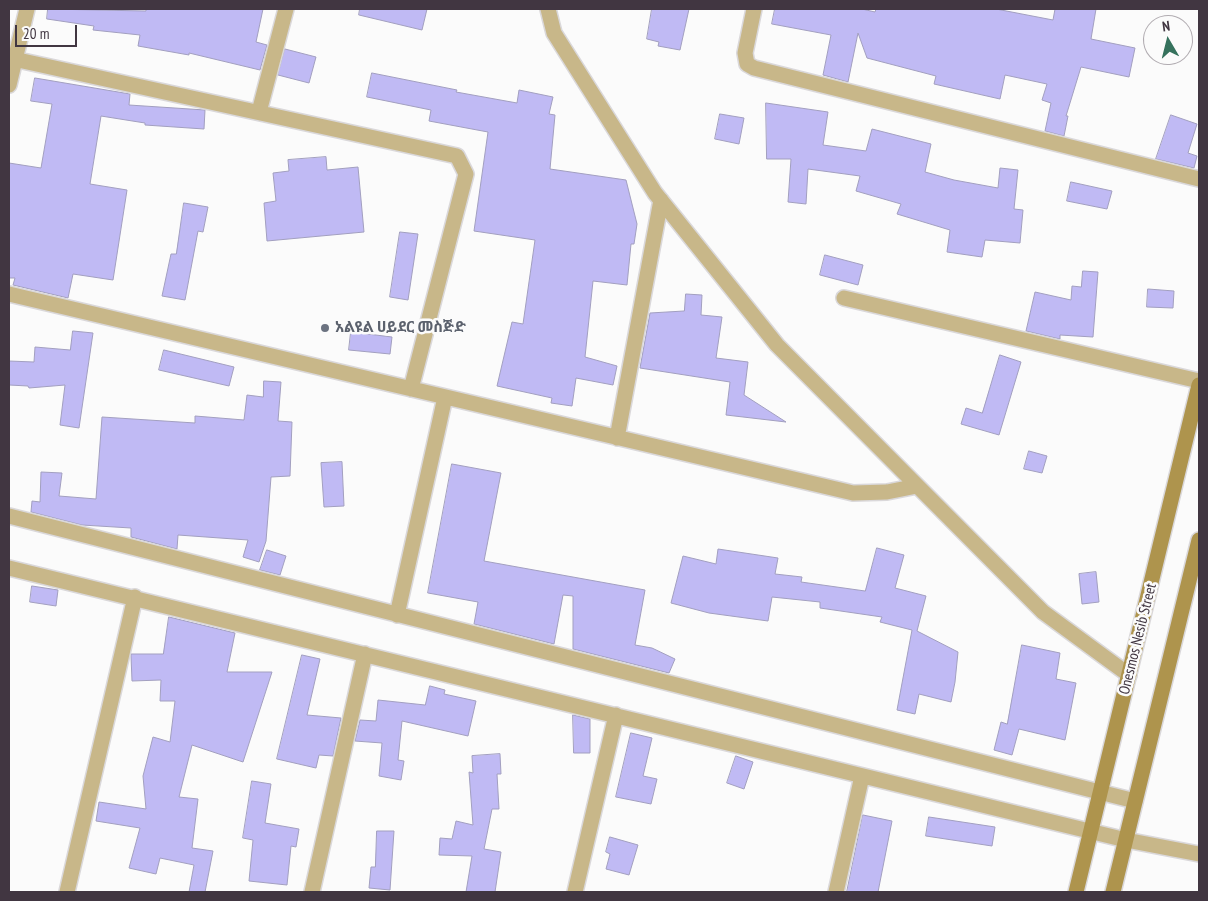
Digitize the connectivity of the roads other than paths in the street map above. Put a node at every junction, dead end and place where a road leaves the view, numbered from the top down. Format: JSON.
{"nodes":[{"id":1,"x":27,"y":9,"type":"edge"},
{"id":2,"x":286,"y":9,"type":"edge"},
{"id":3,"x":548,"y":9,"type":"edge"},
{"id":4,"x":754,"y":9,"type":"edge"},
{"id":5,"x":12,"y":59,"type":"edge"},
{"id":6,"x":9,"y":85,"type":"edge"},
{"id":7,"x":259,"y":112,"type":"junction"},
{"id":8,"x":1199,"y":180,"type":"edge"},
{"id":9,"x":661,"y":200,"type":"junction"},
{"id":10,"x":9,"y":294,"type":"edge"},
{"id":11,"x":844,"y":298,"type":"dead end"},
{"id":12,"x":1199,"y":381,"type":"edge"},
{"id":13,"x":1199,"y":386,"type":"edge"},
{"id":14,"x":411,"y":389,"type":"junction"},
{"id":15,"x":445,"y":397,"type":"junction"},
{"id":16,"x":617,"y":438,"type":"junction"},
{"id":17,"x":917,"y":486,"type":"junction"},
{"id":18,"x":9,"y":516,"type":"edge"},
{"id":19,"x":1199,"y":540,"type":"edge"},
{"id":20,"x":1196,"y":567,"type":"edge"},
{"id":21,"x":9,"y":568,"type":"edge"},
{"id":22,"x":134,"y":597,"type":"junction"},
{"id":23,"x":397,"y":615,"type":"junction"},
{"id":24,"x":365,"y":654,"type":"junction"},
{"id":25,"x":1129,"y":675,"type":"junction"},
{"id":26,"x":616,"y":715,"type":"junction"},
{"id":27,"x":862,"y":776,"type":"junction"},
{"id":28,"x":1101,"y":792,"type":"junction"},
{"id":29,"x":1135,"y":801,"type":"junction"},
{"id":30,"x":1091,"y":831,"type":"junction"},
{"id":31,"x":1126,"y":840,"type":"junction"},
{"id":32,"x":1199,"y":854,"type":"edge"},
{"id":33,"x":67,"y":892,"type":"edge"},
{"id":34,"x":312,"y":892,"type":"edge"},
{"id":35,"x":575,"y":892,"type":"edge"},
{"id":36,"x":836,"y":892,"type":"edge"},
{"id":37,"x":1076,"y":892,"type":"edge"},
{"id":38,"x":1113,"y":892,"type":"edge"}],
"edges":[{"from":1,"to":5,"type":"street"},
{"from":2,"to":7,"type":"street"},
{"from":3,"to":9,"type":"street"},
{"from":4,"to":8,"type":"street"},
{"from":5,"to":6,"type":"street"},
{"from":5,"to":7,"type":"street"},
{"from":7,"to":14,"type":"street"},
{"from":9,"to":16,"type":"street"},
{"from":9,"to":17,"type":"street"},
{"from":10,"to":14,"type":"street"},
{"from":11,"to":12,"type":"street"},
{"from":13,"to":25,"type":"street","name":"Onesmos Nesib Street"},
{"from":14,"to":15,"type":"street"},
{"from":15,"to":16,"type":"street"},
{"from":15,"to":23,"type":"street"},
{"from":16,"to":17,"type":"street"},
{"from":17,"to":25,"type":"street"},
{"from":18,"to":23,"type":"street"},
{"from":19,"to":20,"type":"street"},
{"from":20,"to":29,"type":"street"},
{"from":21,"to":22,"type":"street"},
{"from":22,"to":24,"type":"street"},
{"from":22,"to":33,"type":"street"},
{"from":23,"to":28,"type":"street"},
{"from":24,"to":26,"type":"street"},
{"from":24,"to":34,"type":"street"},
{"from":25,"to":28,"type":"street","name":"Onesmos Nesib Street"},
{"from":26,"to":27,"type":"street"},
{"from":26,"to":35,"type":"street"},
{"from":27,"to":30,"type":"street"},
{"from":27,"to":36,"type":"street"},
{"from":28,"to":29,"type":"street"},
{"from":28,"to":30,"type":"street","name":"Onesmos Nesib Street"},
{"from":29,"to":31,"type":"street"},
{"from":30,"to":31,"type":"street"},
{"from":30,"to":37,"type":"street","name":"Onesmos Nesib Street"},
{"from":31,"to":32,"type":"street"},
{"from":31,"to":38,"type":"street"}]}
